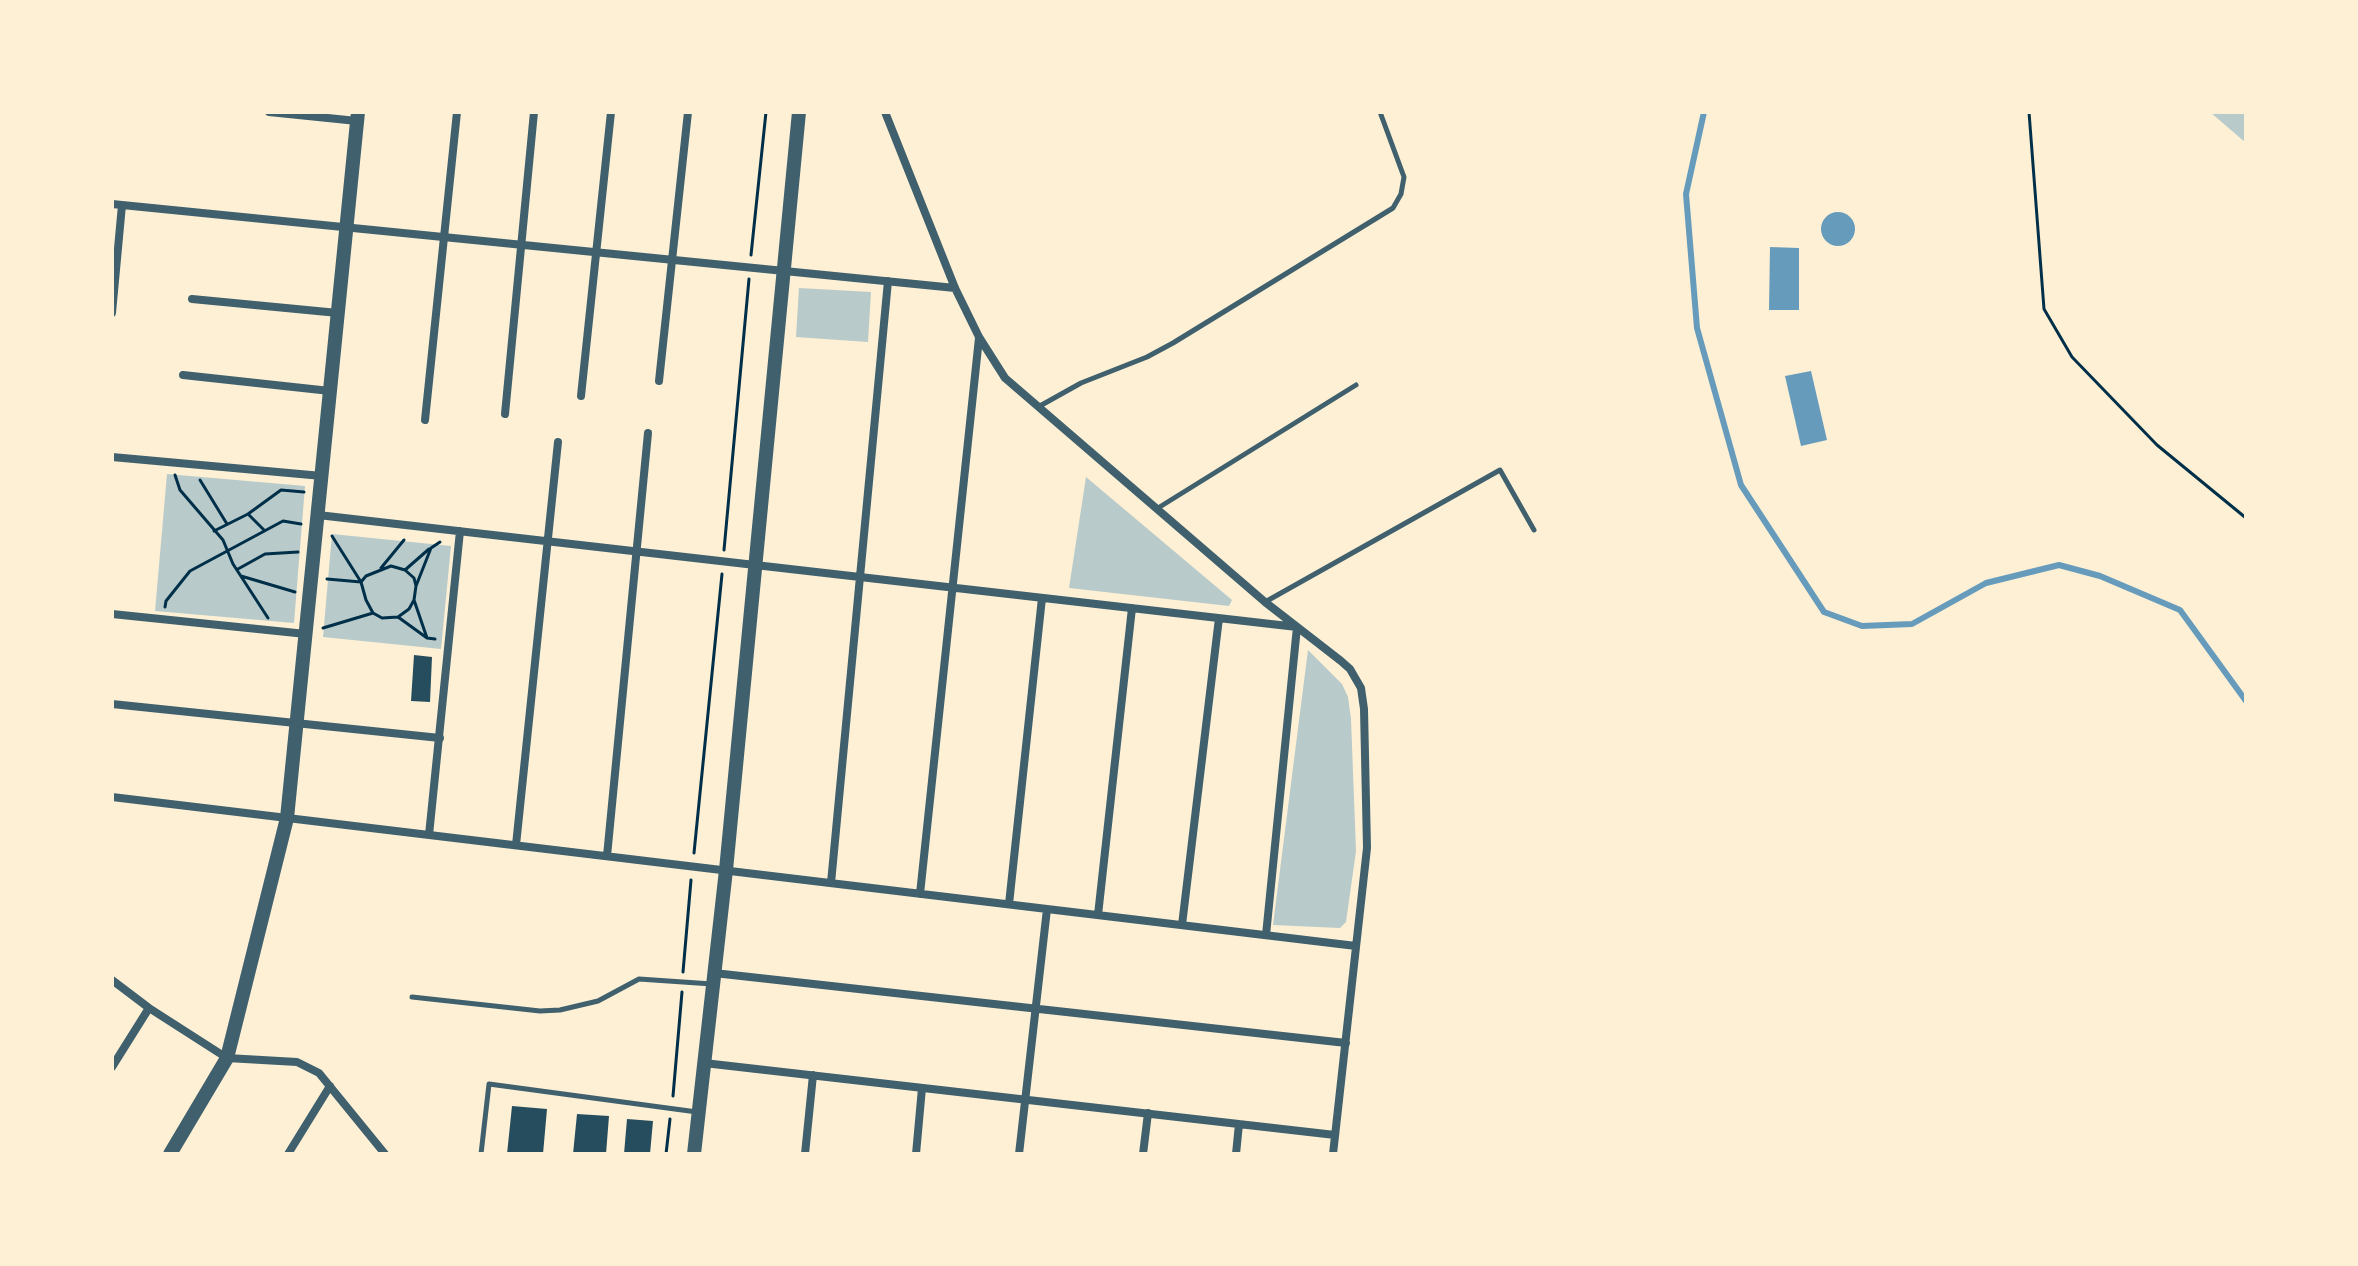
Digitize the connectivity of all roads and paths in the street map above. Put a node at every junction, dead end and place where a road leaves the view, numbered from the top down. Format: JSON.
{"nodes":[{"id":1,"x":269,"y":112,"type":"edge"},
{"id":2,"x":457,"y":112,"type":"edge"},
{"id":3,"x":534,"y":112,"type":"edge"},
{"id":4,"x":611,"y":112,"type":"edge"},
{"id":5,"x":688,"y":112,"type":"edge"},
{"id":6,"x":766,"y":112,"type":"edge"},
{"id":7,"x":799,"y":112,"type":"edge"},
{"id":8,"x":885,"y":112,"type":"edge"},
{"id":9,"x":1380,"y":112,"type":"edge"},
{"id":10,"x":2029,"y":112,"type":"edge"},
{"id":11,"x":358,"y":116,"type":"edge"},
{"id":12,"x":117,"y":204,"type":"edge"},
{"id":13,"x":347,"y":227,"type":"junction"},
{"id":14,"x":444,"y":237,"type":"junction"},
{"id":15,"x":521,"y":245,"type":"junction"},
{"id":16,"x":596,"y":252,"type":"junction"},
{"id":17,"x":672,"y":260,"type":"junction"},
{"id":18,"x":750,"y":267,"type":"junction"},
{"id":19,"x":783,"y":271,"type":"junction"},
{"id":20,"x":888,"y":281,"type":"junction"},
{"id":21,"x":955,"y":288,"type":"junction"},
{"id":22,"x":192,"y":299,"type":"dead end"},
{"id":23,"x":112,"y":313,"type":"edge"},
{"id":24,"x":338,"y":313,"type":"junction"},
{"id":25,"x":979,"y":337,"type":"junction"},
{"id":26,"x":183,"y":375,"type":"dead end"},
{"id":27,"x":659,"y":381,"type":"dead end"},
{"id":28,"x":1356,"y":385,"type":"dead end"},
{"id":29,"x":330,"y":391,"type":"junction"},
{"id":30,"x":581,"y":396,"type":"dead end"},
{"id":31,"x":1038,"y":408,"type":"junction"},
{"id":32,"x":505,"y":414,"type":"dead end"},
{"id":33,"x":425,"y":420,"type":"dead end"},
{"id":34,"x":648,"y":433,"type":"dead end"},
{"id":35,"x":558,"y":442,"type":"dead end"},
{"id":36,"x":112,"y":457,"type":"edge"},
{"id":37,"x":174,"y":462,"type":"junction"},
{"id":38,"x":199,"y":465,"type":"junction"},
{"id":39,"x":322,"y":476,"type":"junction"},
{"id":40,"x":320,"y":494,"type":"junction"},
{"id":41,"x":1158,"y":508,"type":"junction"},
{"id":42,"x":248,"y":514,"type":"junction"},
{"id":43,"x":2246,"y":518,"type":"edge"},
{"id":44,"x":317,"y":520,"type":"junction"},
{"id":45,"x":227,"y":524,"type":"junction"},
{"id":46,"x":415,"y":526,"type":"junction"},
{"id":47,"x":1534,"y":530,"type":"dead end"},
{"id":48,"x":214,"y":531,"type":"junction"},
{"id":49,"x":264,"y":531,"type":"junction"},
{"id":50,"x":460,"y":531,"type":"junction"},
{"id":51,"x":547,"y":541,"type":"junction"},
{"id":52,"x":431,"y":548,"type":"junction"},
{"id":53,"x":227,"y":550,"type":"junction"},
{"id":54,"x":637,"y":551,"type":"junction"},
{"id":55,"x":314,"y":552,"type":"junction"},
{"id":56,"x":723,"y":561,"type":"junction"},
{"id":57,"x":755,"y":565,"type":"junction"},
{"id":58,"x":381,"y":568,"type":"junction"},
{"id":59,"x":237,"y":570,"type":"junction"},
{"id":60,"x":405,"y":570,"type":"junction"},
{"id":61,"x":241,"y":576,"type":"junction"},
{"id":62,"x":312,"y":577,"type":"junction"},
{"id":63,"x":860,"y":577,"type":"junction"},
{"id":64,"x":361,"y":582,"type":"junction"},
{"id":65,"x":416,"y":586,"type":"junction"},
{"id":66,"x":952,"y":588,"type":"junction"},
{"id":67,"x":310,"y":594,"type":"junction"},
{"id":68,"x":1042,"y":598,"type":"junction"},
{"id":69,"x":414,"y":600,"type":"junction"},
{"id":70,"x":1265,"y":602,"type":"junction"},
{"id":71,"x":1132,"y":608,"type":"junction"},
{"id":72,"x":373,"y":613,"type":"junction"},
{"id":73,"x":112,"y":614,"type":"edge"},
{"id":74,"x":398,"y":617,"type":"junction"},
{"id":75,"x":1219,"y":618,"type":"junction"},
{"id":76,"x":163,"y":619,"type":"junction"},
{"id":77,"x":1297,"y":627,"type":"junction"},
{"id":78,"x":276,"y":631,"type":"junction"},
{"id":79,"x":306,"y":634,"type":"junction"},
{"id":80,"x":427,"y":638,"type":"junction"},
{"id":81,"x":449,"y":641,"type":"junction"},
{"id":82,"x":112,"y":704,"type":"edge"},
{"id":83,"x":297,"y":723,"type":"junction"},
{"id":84,"x":440,"y":738,"type":"junction"},
{"id":85,"x":112,"y":797,"type":"edge"},
{"id":86,"x":287,"y":818,"type":"junction"},
{"id":87,"x":429,"y":835,"type":"junction"},
{"id":88,"x":516,"y":845,"type":"junction"},
{"id":89,"x":607,"y":856,"type":"junction"},
{"id":90,"x":692,"y":867,"type":"junction"},
{"id":91,"x":726,"y":870,"type":"junction"},
{"id":92,"x":831,"y":883,"type":"junction"},
{"id":93,"x":920,"y":894,"type":"junction"},
{"id":94,"x":1009,"y":904,"type":"junction"},
{"id":95,"x":1047,"y":909,"type":"junction"},
{"id":96,"x":1098,"y":915,"type":"junction"},
{"id":97,"x":1182,"y":925,"type":"junction"},
{"id":98,"x":1266,"y":935,"type":"junction"},
{"id":99,"x":1356,"y":946,"type":"junction"},
{"id":100,"x":714,"y":978,"type":"junction"},
{"id":101,"x":112,"y":980,"type":"edge"},
{"id":102,"x":683,"y":981,"type":"junction"},
{"id":103,"x":412,"y":997,"type":"dead end"},
{"id":104,"x":149,"y":1008,"type":"junction"},
{"id":105,"x":1035,"y":1008,"type":"junction"},
{"id":106,"x":1346,"y":1043,"type":"junction"},
{"id":107,"x":227,"y":1058,"type":"junction"},
{"id":108,"x":704,"y":1063,"type":"junction"},
{"id":109,"x":112,"y":1067,"type":"edge"},
{"id":110,"x":813,"y":1075,"type":"junction"},
{"id":111,"x":330,"y":1086,"type":"junction"},
{"id":112,"x":922,"y":1088,"type":"junction"},
{"id":113,"x":1025,"y":1099,"type":"junction"},
{"id":114,"x":671,"y":1109,"type":"junction"},
{"id":115,"x":698,"y":1112,"type":"junction"},
{"id":116,"x":1148,"y":1113,"type":"junction"},
{"id":117,"x":1239,"y":1124,"type":"junction"},
{"id":118,"x":1335,"y":1135,"type":"junction"},
{"id":119,"x":170,"y":1154,"type":"edge"},
{"id":120,"x":288,"y":1154,"type":"edge"},
{"id":121,"x":385,"y":1154,"type":"edge"},
{"id":122,"x":481,"y":1154,"type":"edge"},
{"id":123,"x":666,"y":1154,"type":"edge"},
{"id":124,"x":694,"y":1154,"type":"edge"},
{"id":125,"x":805,"y":1154,"type":"edge"},
{"id":126,"x":916,"y":1154,"type":"edge"},
{"id":127,"x":1019,"y":1154,"type":"edge"},
{"id":128,"x":1143,"y":1154,"type":"edge"},
{"id":129,"x":1236,"y":1154,"type":"edge"},
{"id":130,"x":1333,"y":1154,"type":"edge"}],
"edges":[{"from":1,"to":11,"type":"street"},
{"from":2,"to":14,"type":"street"},
{"from":3,"to":15,"type":"street"},
{"from":4,"to":16,"type":"street"},
{"from":5,"to":17,"type":"street"},
{"from":6,"to":18,"type":"path"},
{"from":7,"to":19,"type":"street"},
{"from":8,"to":21,"type":"street"},
{"from":9,"to":31,"type":"lane"},
{"from":10,"to":43,"type":"path"},
{"from":11,"to":13,"type":"street"},
{"from":12,"to":13,"type":"street"},
{"from":12,"to":23,"type":"street"},
{"from":13,"to":14,"type":"street"},
{"from":13,"to":24,"type":"street"},
{"from":14,"to":15,"type":"street"},
{"from":14,"to":33,"type":"street"},
{"from":15,"to":16,"type":"street"},
{"from":15,"to":32,"type":"street"},
{"from":16,"to":17,"type":"street"},
{"from":16,"to":30,"type":"street"},
{"from":17,"to":18,"type":"street"},
{"from":17,"to":27,"type":"street"},
{"from":18,"to":19,"type":"street"},
{"from":18,"to":56,"type":"path"},
{"from":19,"to":20,"type":"street"},
{"from":19,"to":57,"type":"street"},
{"from":20,"to":21,"type":"street"},
{"from":20,"to":63,"type":"street"},
{"from":21,"to":25,"type":"street"},
{"from":22,"to":24,"type":"street"},
{"from":24,"to":29,"type":"street"},
{"from":25,"to":31,"type":"street"},
{"from":25,"to":66,"type":"street"},
{"from":26,"to":29,"type":"street"},
{"from":28,"to":41,"type":"lane"},
{"from":29,"to":39,"type":"street"},
{"from":31,"to":41,"type":"street"},
{"from":34,"to":54,"type":"street"},
{"from":35,"to":51,"type":"street"},
{"from":36,"to":37,"type":"street"},
{"from":37,"to":38,"type":"street"},
{"from":37,"to":48,"type":"path"},
{"from":38,"to":39,"type":"street"},
{"from":38,"to":45,"type":"path"},
{"from":39,"to":40,"type":"street"},
{"from":40,"to":42,"type":"path"},
{"from":40,"to":44,"type":"street"},
{"from":41,"to":70,"type":"street"},
{"from":42,"to":45,"type":"path"},
{"from":42,"to":49,"type":"path"},
{"from":44,"to":46,"type":"street"},
{"from":44,"to":49,"type":"path"},
{"from":44,"to":55,"type":"street"},
{"from":44,"to":64,"type":"path"},
{"from":45,"to":48,"type":"path"},
{"from":46,"to":50,"type":"street"},
{"from":46,"to":58,"type":"path"},
{"from":47,"to":70,"type":"lane"},
{"from":48,"to":53,"type":"path"},
{"from":49,"to":53,"type":"path"},
{"from":50,"to":51,"type":"street"},
{"from":50,"to":52,"type":"path"},
{"from":50,"to":81,"type":"street"},
{"from":51,"to":54,"type":"street"},
{"from":51,"to":88,"type":"street"},
{"from":52,"to":60,"type":"path"},
{"from":52,"to":65,"type":"path"},
{"from":53,"to":59,"type":"path"},
{"from":53,"to":76,"type":"path"},
{"from":54,"to":56,"type":"street"},
{"from":54,"to":89,"type":"street"},
{"from":55,"to":59,"type":"path"},
{"from":55,"to":62,"type":"street"},
{"from":56,"to":57,"type":"street"},
{"from":56,"to":90,"type":"path"},
{"from":57,"to":63,"type":"street"},
{"from":57,"to":91,"type":"street"},
{"from":58,"to":60,"type":"path"},
{"from":58,"to":64,"type":"path"},
{"from":59,"to":61,"type":"path"},
{"from":60,"to":65,"type":"path"},
{"from":61,"to":67,"type":"path"},
{"from":61,"to":78,"type":"path"},
{"from":62,"to":64,"type":"path"},
{"from":62,"to":67,"type":"street"},
{"from":63,"to":66,"type":"street"},
{"from":63,"to":92,"type":"street"},
{"from":64,"to":72,"type":"path"},
{"from":65,"to":69,"type":"path"},
{"from":66,"to":68,"type":"street"},
{"from":66,"to":93,"type":"street"},
{"from":67,"to":79,"type":"street"},
{"from":68,"to":71,"type":"street"},
{"from":68,"to":94,"type":"street"},
{"from":69,"to":74,"type":"path"},
{"from":69,"to":80,"type":"path"},
{"from":70,"to":77,"type":"street"},
{"from":71,"to":75,"type":"street"},
{"from":71,"to":96,"type":"street"},
{"from":72,"to":74,"type":"path"},
{"from":72,"to":79,"type":"path"},
{"from":73,"to":76,"type":"street"},
{"from":74,"to":80,"type":"path"},
{"from":75,"to":77,"type":"street"},
{"from":75,"to":97,"type":"street"},
{"from":76,"to":78,"type":"street"},
{"from":77,"to":98,"type":"street"},
{"from":77,"to":99,"type":"street"},
{"from":78,"to":79,"type":"street"},
{"from":79,"to":83,"type":"street"},
{"from":80,"to":81,"type":"path"},
{"from":81,"to":84,"type":"street"},
{"from":82,"to":83,"type":"street"},
{"from":83,"to":84,"type":"street"},
{"from":83,"to":86,"type":"street"},
{"from":84,"to":87,"type":"street"},
{"from":85,"to":86,"type":"street"},
{"from":86,"to":87,"type":"street"},
{"from":86,"to":107,"type":"street"},
{"from":87,"to":88,"type":"street"},
{"from":88,"to":89,"type":"street"},
{"from":89,"to":90,"type":"street"},
{"from":90,"to":91,"type":"street"},
{"from":90,"to":102,"type":"path"},
{"from":91,"to":92,"type":"street"},
{"from":91,"to":100,"type":"street"},
{"from":92,"to":93,"type":"street"},
{"from":93,"to":94,"type":"street"},
{"from":94,"to":95,"type":"street"},
{"from":95,"to":96,"type":"street"},
{"from":95,"to":105,"type":"street"},
{"from":96,"to":97,"type":"street"},
{"from":97,"to":98,"type":"street"},
{"from":98,"to":99,"type":"street"},
{"from":99,"to":106,"type":"street"},
{"from":100,"to":102,"type":"lane"},
{"from":100,"to":105,"type":"street"},
{"from":100,"to":108,"type":"street"},
{"from":101,"to":104,"type":"street"},
{"from":102,"to":103,"type":"lane"},
{"from":102,"to":114,"type":"path"},
{"from":104,"to":107,"type":"street"},
{"from":104,"to":109,"type":"street"},
{"from":105,"to":106,"type":"street"},
{"from":105,"to":113,"type":"street"},
{"from":106,"to":118,"type":"street"},
{"from":107,"to":111,"type":"street"},
{"from":107,"to":119,"type":"street"},
{"from":108,"to":110,"type":"street"},
{"from":108,"to":115,"type":"street"},
{"from":110,"to":112,"type":"street"},
{"from":110,"to":125,"type":"street"},
{"from":111,"to":120,"type":"street"},
{"from":111,"to":121,"type":"street"},
{"from":112,"to":113,"type":"street"},
{"from":112,"to":126,"type":"street"},
{"from":113,"to":116,"type":"street"},
{"from":113,"to":127,"type":"street"},
{"from":114,"to":115,"type":"lane"},
{"from":114,"to":122,"type":"lane"},
{"from":114,"to":123,"type":"path"},
{"from":115,"to":124,"type":"street"},
{"from":116,"to":117,"type":"street"},
{"from":116,"to":128,"type":"street"},
{"from":117,"to":118,"type":"street"},
{"from":117,"to":129,"type":"street"},
{"from":118,"to":130,"type":"street"}]}
